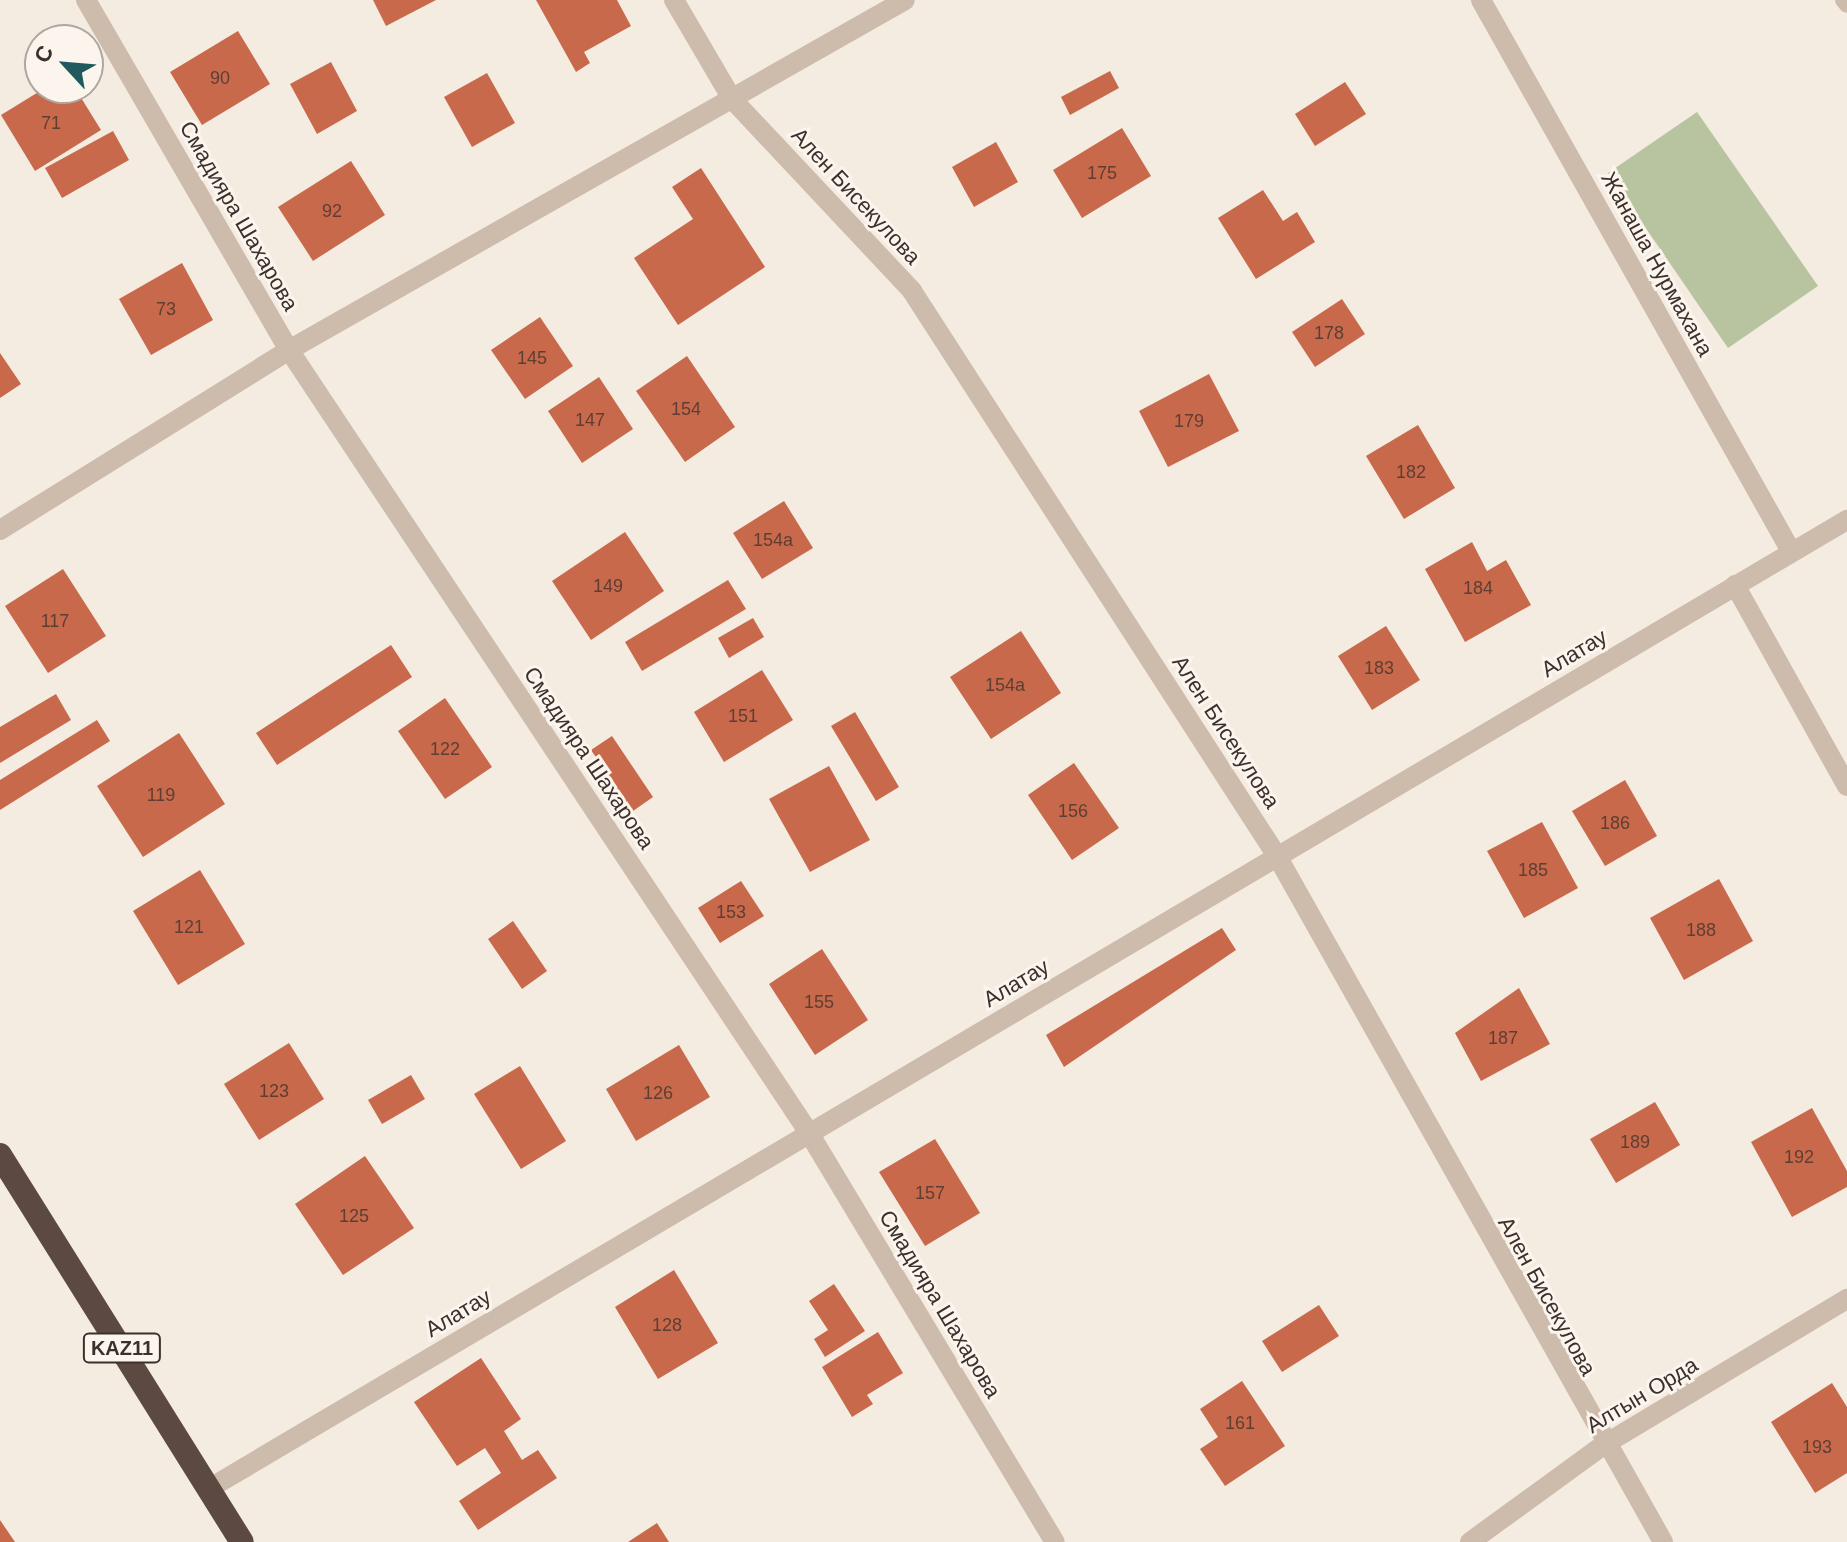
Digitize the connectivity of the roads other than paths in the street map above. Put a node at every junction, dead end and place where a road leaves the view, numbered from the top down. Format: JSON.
{"nodes":[{"id":1,"x":86,"y":0,"type":"edge"},
{"id":2,"x":674,"y":0,"type":"edge"},
{"id":3,"x":905,"y":0,"type":"edge"},
{"id":4,"x":1481,"y":0,"type":"edge"},
{"id":5,"x":1843,"y":0,"type":"edge"},
{"id":6,"x":1847,"y":5,"type":"edge"},
{"id":7,"x":732,"y":99,"type":"junction"},
{"id":8,"x":289,"y":350,"type":"junction"},
{"id":9,"x":1847,"y":520,"type":"edge"},
{"id":10,"x":0,"y":530,"type":"edge"},
{"id":11,"x":1791,"y":551,"type":"junction"},
{"id":12,"x":1735,"y":585,"type":"junction"},
{"id":13,"x":1847,"y":786,"type":"edge"},
{"id":14,"x":1277,"y":856,"type":"junction"},
{"id":15,"x":809,"y":1133,"type":"junction"},
{"id":16,"x":0,"y":1155,"type":"edge"},
{"id":17,"x":1847,"y":1299,"type":"edge"},
{"id":18,"x":1602,"y":1446,"type":"junction"},
{"id":19,"x":210,"y":1488,"type":"junction"},
{"id":20,"x":242,"y":1542,"type":"edge"},
{"id":21,"x":1055,"y":1542,"type":"edge"},
{"id":22,"x":1470,"y":1542,"type":"edge"},
{"id":23,"x":1663,"y":1542,"type":"edge"}],
"edges":[{"from":1,"to":8,"type":"street","name":"Смадияра Шахарова"},
{"from":2,"to":7,"type":"street","name":"Ален Бисекулова"},
{"from":3,"to":7,"type":"street"},
{"from":4,"to":11,"type":"street","name":"Жанаша Нурмахана"},
{"from":5,"to":6,"type":"lane"},
{"from":7,"to":8,"type":"street"},
{"from":7,"to":14,"type":"street","name":"Ален Бисекулова"},
{"from":8,"to":10,"type":"street"},
{"from":8,"to":15,"type":"street","name":"Смадияра Шахарова"},
{"from":9,"to":11,"type":"street","name":"Алатау"},
{"from":11,"to":12,"type":"street","name":"Алатау"},
{"from":12,"to":13,"type":"street"},
{"from":12,"to":14,"type":"street","name":"Алатау"},
{"from":14,"to":15,"type":"street","name":"Алатау"},
{"from":14,"to":18,"type":"street","name":"Ален Бисекулова"},
{"from":15,"to":19,"type":"street","name":"Алатау"},
{"from":15,"to":21,"type":"street","name":"Смадияра Шахарова"},
{"from":16,"to":19,"type":"highway","number":"KAZ11"},
{"from":17,"to":18,"type":"street","name":"Алтын Орда"},
{"from":18,"to":22,"type":"street","name":"Алтын Орда"},
{"from":18,"to":23,"type":"street","name":"Ален Бисекулова"},
{"from":19,"to":20,"type":"highway","number":"KAZ11"}]}
